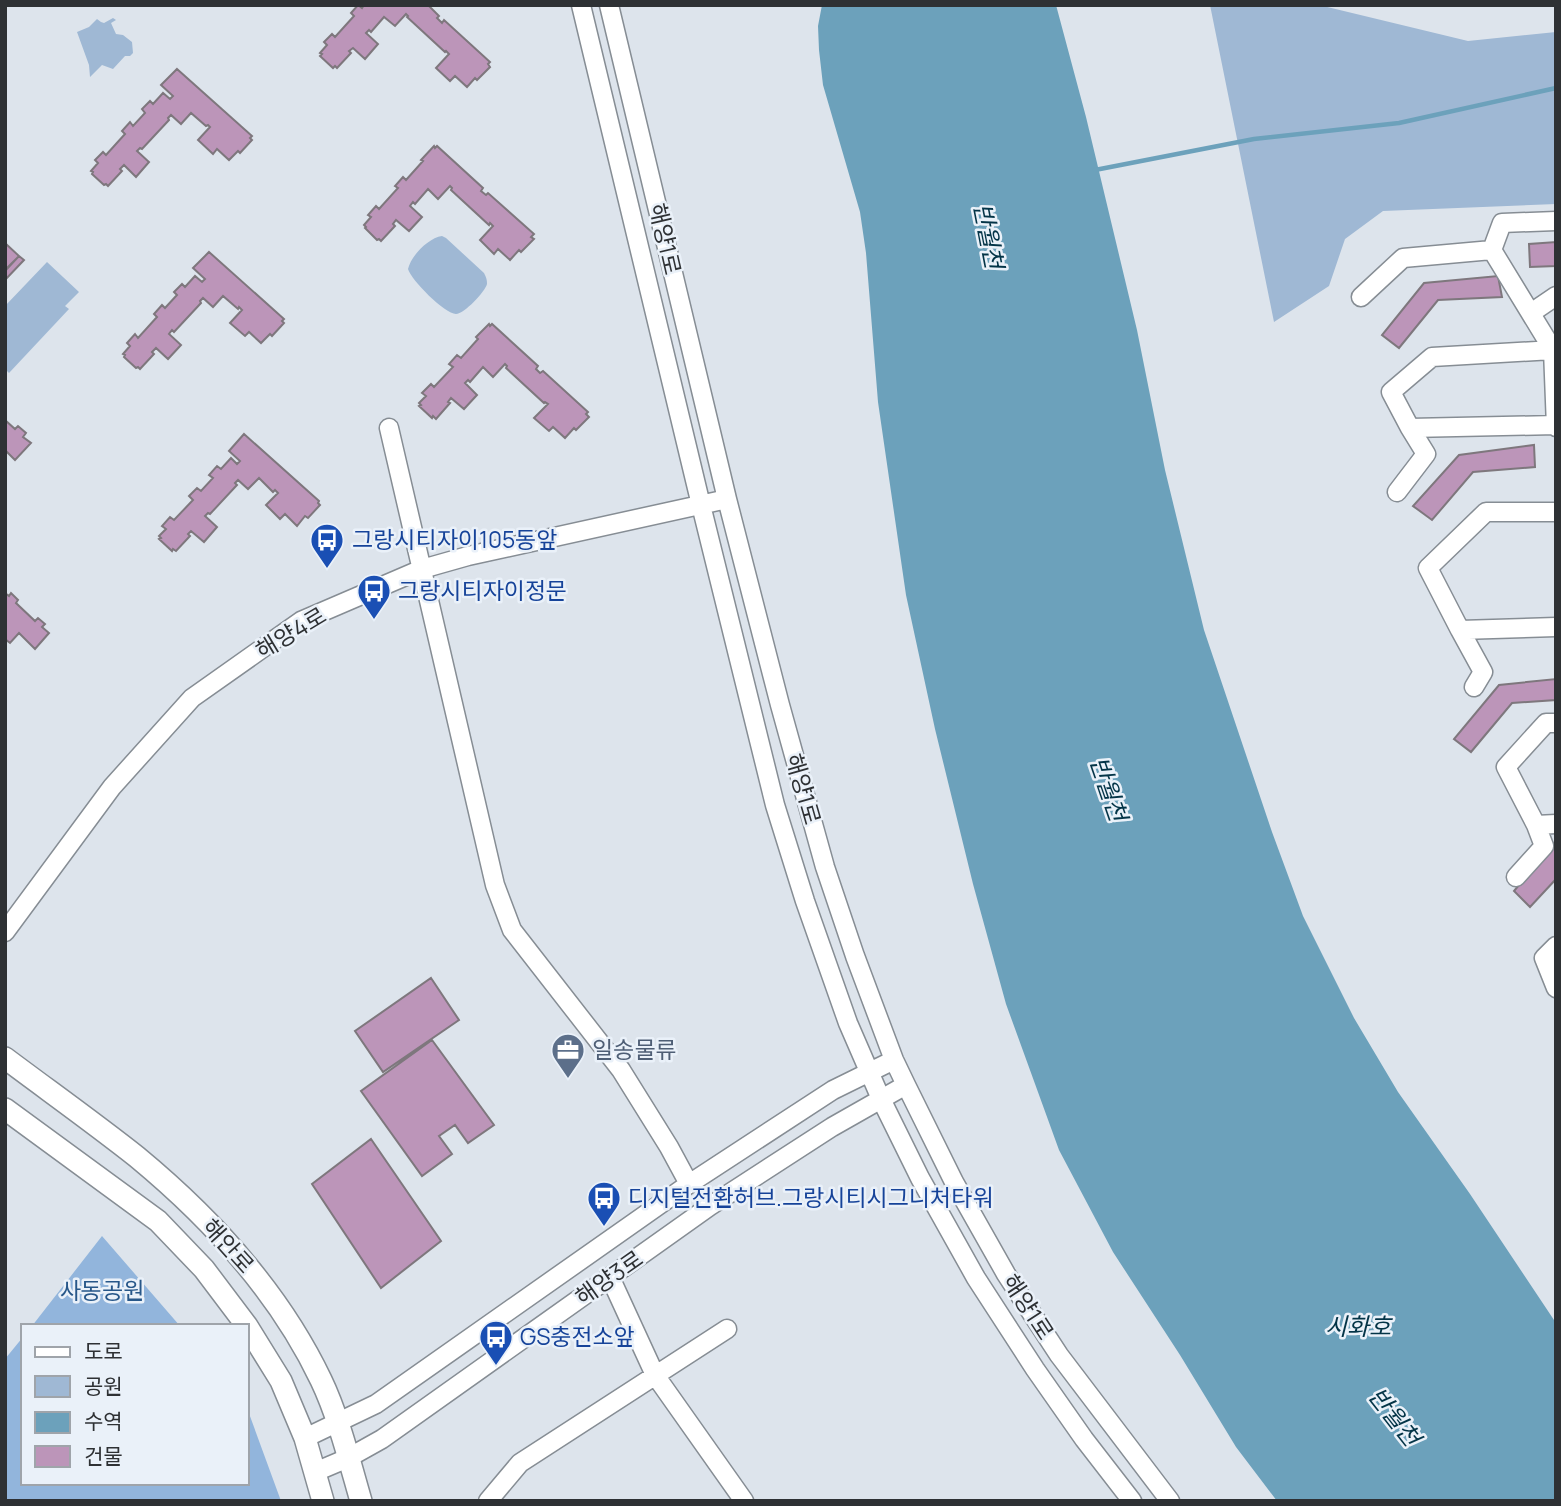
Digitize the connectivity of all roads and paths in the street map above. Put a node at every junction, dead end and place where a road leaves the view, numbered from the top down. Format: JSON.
{"nodes":[{"id":1,"x":581,"y":5,"type":"edge"},
{"id":2,"x":610,"y":5,"type":"edge"},
{"id":3,"x":1556,"y":221,"type":"edge"},
{"id":4,"x":1492,"y":250,"type":"junction"},
{"id":5,"x":1556,"y":296,"type":"edge"},
{"id":6,"x":1361,"y":297,"type":"dead end"},
{"id":7,"x":1531,"y":313,"type":"junction"},
{"id":8,"x":1553,"y":350,"type":"junction"},
{"id":9,"x":1555,"y":381,"type":"edge"},
{"id":10,"x":1556,"y":426,"type":"edge"},
{"id":11,"x":389,"y":428,"type":"dead end"},
{"id":12,"x":1410,"y":428,"type":"junction"},
{"id":13,"x":1397,"y":492,"type":"dead end"},
{"id":14,"x":727,"y":499,"type":"junction"},
{"id":15,"x":701,"y":505,"type":"junction"},
{"id":16,"x":1556,"y":512,"type":"edge"},
{"id":17,"x":422,"y":569,"type":"junction"},
{"id":18,"x":1556,"y":627,"type":"edge"},
{"id":19,"x":1460,"y":630,"type":"junction"},
{"id":20,"x":1474,"y":687,"type":"dead end"},
{"id":21,"x":1556,"y":723,"type":"edge"},
{"id":22,"x":1556,"y":824,"type":"edge"},
{"id":23,"x":1536,"y":825,"type":"junction"},
{"id":24,"x":1516,"y":877,"type":"dead end"},
{"id":25,"x":5,"y":932,"type":"edge"},
{"id":26,"x":1556,"y":946,"type":"edge"},
{"id":27,"x":1556,"y":988,"type":"edge"},
{"id":28,"x":5,"y":1059,"type":"edge"},
{"id":29,"x":894,"y":1060,"type":"junction"},
{"id":30,"x":869,"y":1072,"type":"junction"},
{"id":31,"x":906,"y":1085,"type":"junction"},
{"id":32,"x":881,"y":1100,"type":"junction"},
{"id":33,"x":5,"y":1109,"type":"edge"},
{"id":34,"x":689,"y":1184,"type":"junction"},
{"id":35,"x":610,"y":1278,"type":"junction"},
{"id":36,"x":246,"y":1324,"type":"edge"},
{"id":37,"x":248,"y":1328,"type":"edge"},
{"id":38,"x":727,"y":1329,"type":"dead end"},
{"id":39,"x":655,"y":1376,"type":"junction"},
{"id":40,"x":337,"y":1422,"type":"junction"},
{"id":41,"x":304,"y":1438,"type":"junction"},
{"id":42,"x":348,"y":1458,"type":"junction"},
{"id":43,"x":314,"y":1472,"type":"junction"},
{"id":44,"x":323,"y":1501,"type":"edge"},
{"id":45,"x":361,"y":1501,"type":"edge"},
{"id":46,"x":488,"y":1501,"type":"edge"},
{"id":47,"x":744,"y":1501,"type":"edge"},
{"id":48,"x":1132,"y":1501,"type":"edge"},
{"id":49,"x":1170,"y":1501,"type":"edge"}],
"edges":[{"from":1,"to":15,"type":"street","name":"해양1로"},
{"from":2,"to":14,"type":"street","name":"해양1로"},
{"from":3,"to":4,"type":"street"},
{"from":4,"to":6,"type":"street"},
{"from":4,"to":7,"type":"street"},
{"from":5,"to":7,"type":"street"},
{"from":7,"to":8,"type":"street"},
{"from":8,"to":9,"type":"street"},
{"from":8,"to":12,"type":"street"},
{"from":9,"to":10,"type":"street"},
{"from":10,"to":12,"type":"street"},
{"from":11,"to":17,"type":"street"},
{"from":12,"to":13,"type":"street"},
{"from":14,"to":15,"type":"street","name":"해양4로"},
{"from":14,"to":29,"type":"street","name":"해양1로"},
{"from":15,"to":17,"type":"street","name":"해양4로"},
{"from":15,"to":30,"type":"street","name":"해양1로"},
{"from":16,"to":19,"type":"street"},
{"from":17,"to":25,"type":"street","name":"해양4로"},
{"from":17,"to":34,"type":"street"},
{"from":18,"to":19,"type":"street"},
{"from":19,"to":20,"type":"street"},
{"from":21,"to":23,"type":"street"},
{"from":22,"to":23,"type":"street"},
{"from":23,"to":24,"type":"street"},
{"from":26,"to":27,"type":"street"},
{"from":28,"to":40,"type":"main road","name":"해안로"},
{"from":29,"to":30,"type":"street","name":"해양3로"},
{"from":29,"to":31,"type":"street","name":"해양1로"},
{"from":30,"to":32,"type":"street","name":"해양1로"},
{"from":30,"to":34,"type":"street","name":"해양3로"},
{"from":31,"to":32,"type":"street","name":"해양3로"},
{"from":31,"to":49,"type":"street","name":"해양1로"},
{"from":32,"to":35,"type":"street","name":"해양3로"},
{"from":32,"to":48,"type":"street","name":"해양1로"},
{"from":33,"to":36,"type":"main road","name":"해안로"},
{"from":34,"to":40,"type":"street","name":"해양3로"},
{"from":35,"to":39,"type":"street"},
{"from":35,"to":42,"type":"street","name":"해양3로"},
{"from":37,"to":41,"type":"main road","name":"해안로"},
{"from":38,"to":39,"type":"street"},
{"from":39,"to":46,"type":"street"},
{"from":39,"to":47,"type":"street"},
{"from":40,"to":41,"type":"street","name":"해양3로"},
{"from":40,"to":42,"type":"main road","name":"해안로"},
{"from":41,"to":43,"type":"main road","name":"해안로"},
{"from":42,"to":43,"type":"street","name":"해양3로"},
{"from":42,"to":45,"type":"main road","name":"해안로"},
{"from":43,"to":44,"type":"main road","name":"해안로"}]}
